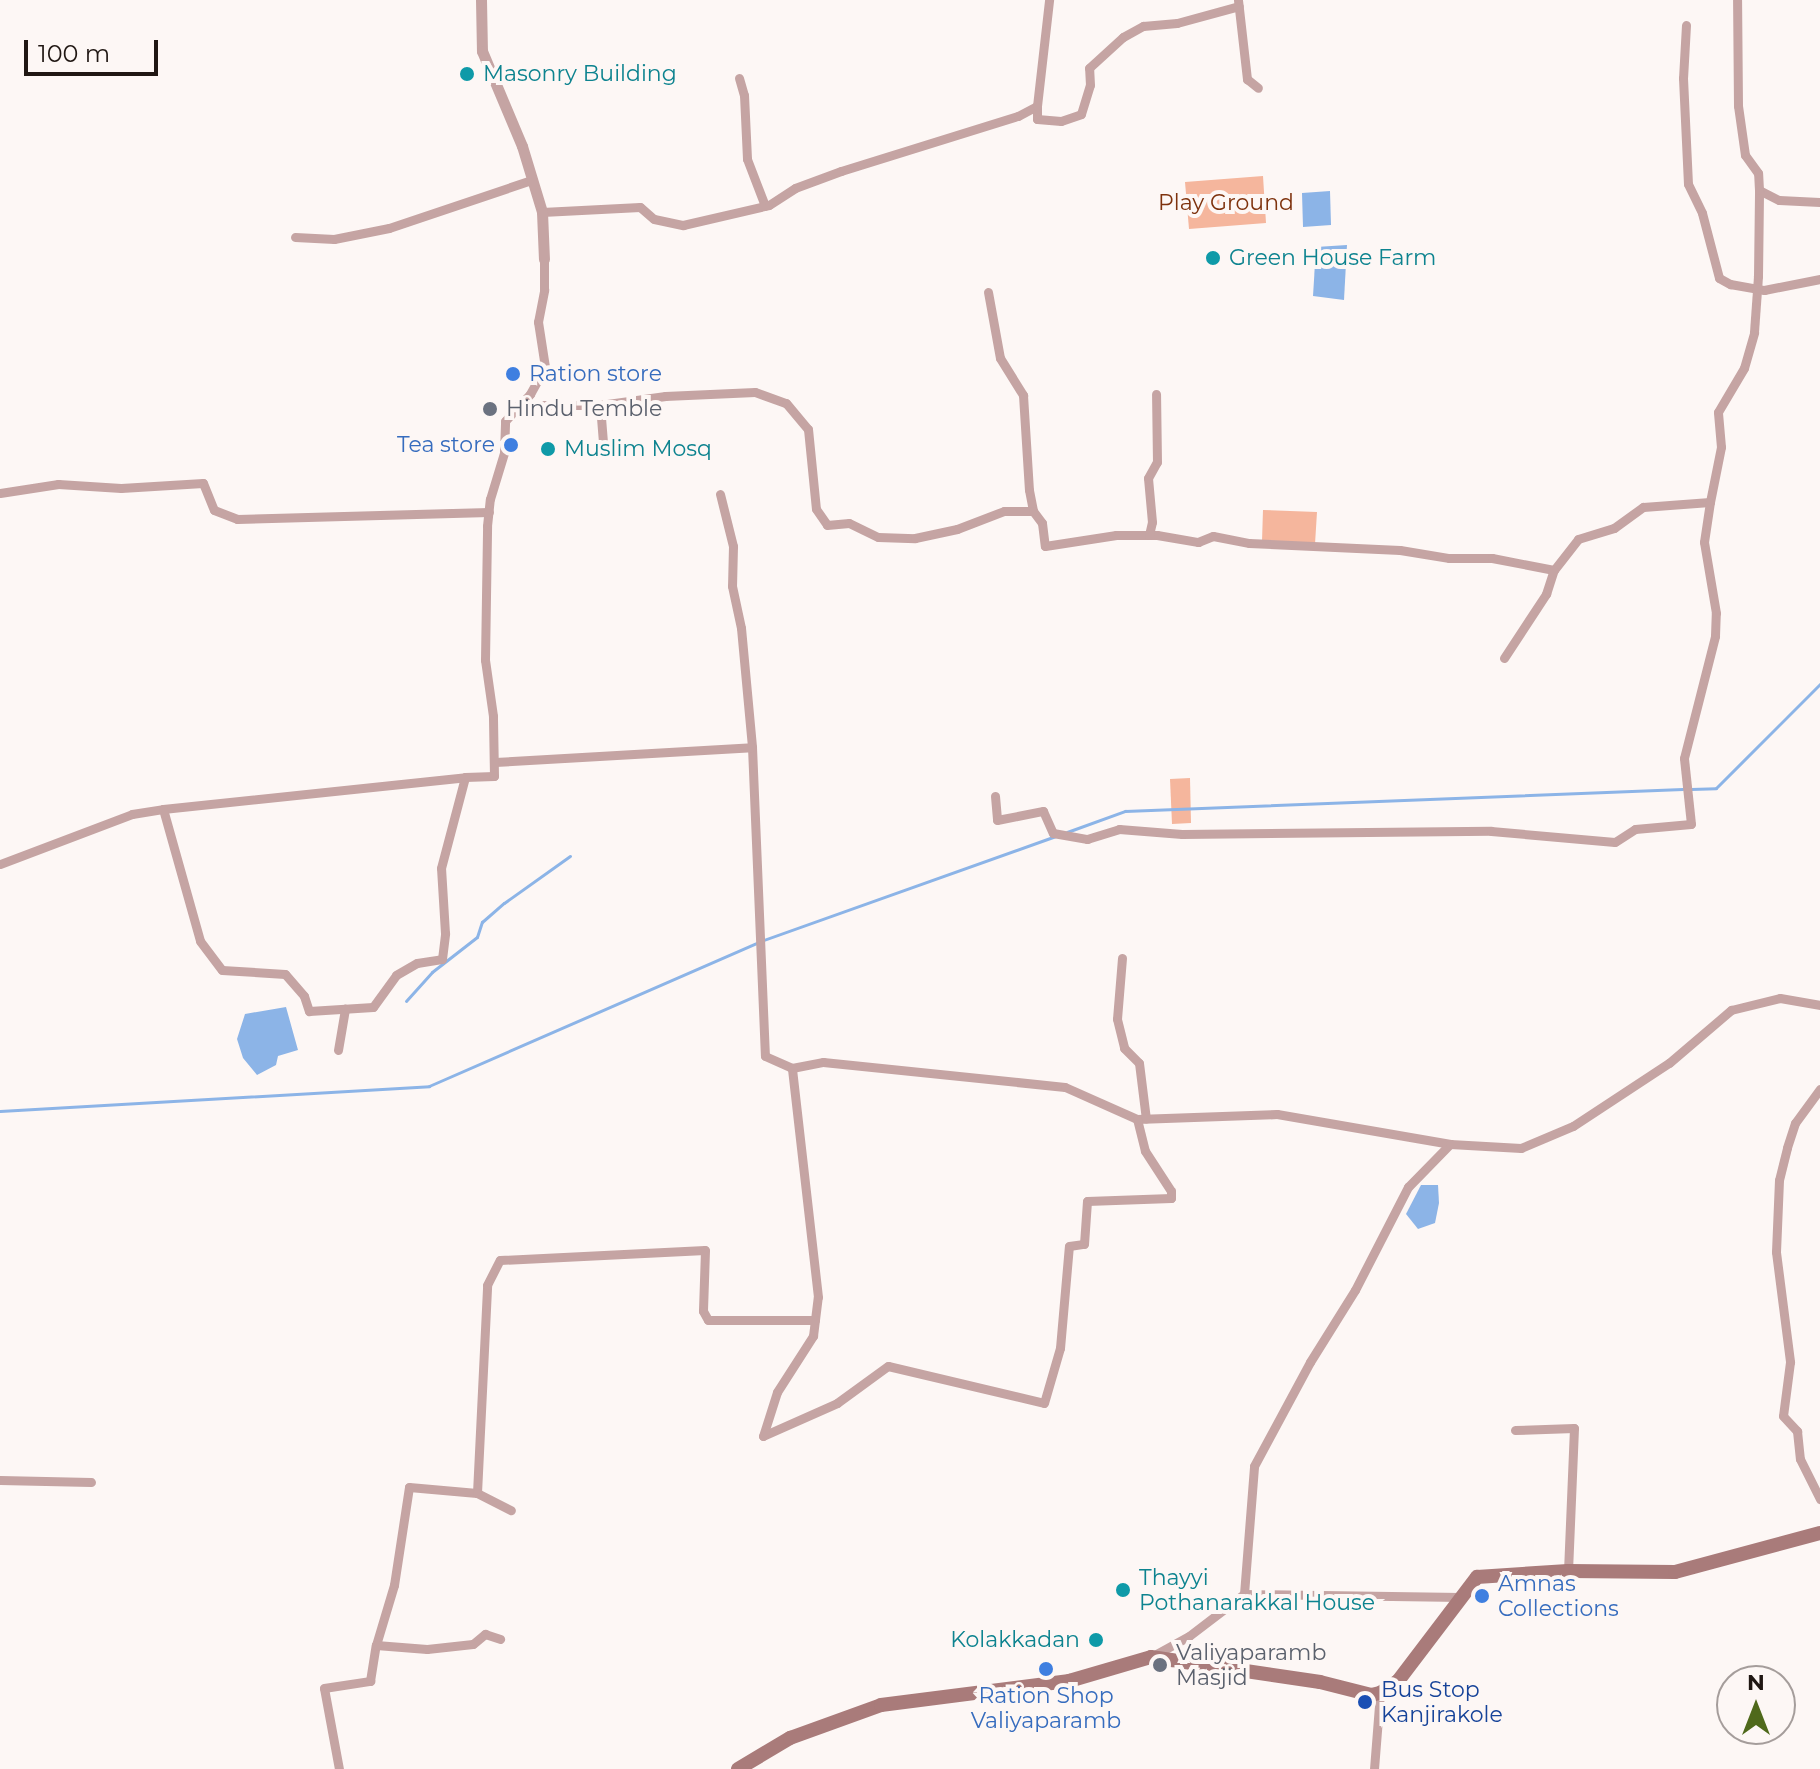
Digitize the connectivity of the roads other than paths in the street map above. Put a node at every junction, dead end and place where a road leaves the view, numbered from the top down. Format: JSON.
{"nodes":[{"id":1,"x":481,"y":0,"type":"edge"},
{"id":2,"x":1049,"y":0,"type":"edge"},
{"id":3,"x":1737,"y":0,"type":"edge"},
{"id":4,"x":1238,"y":3,"type":"edge"},
{"id":5,"x":1686,"y":25,"type":"dead end"},
{"id":6,"x":739,"y":78,"type":"dead end"},
{"id":7,"x":1258,"y":88,"type":"dead end"},
{"id":8,"x":1037,"y":106,"type":"junction"},
{"id":9,"x":532,"y":180,"type":"junction"},
{"id":10,"x":1759,"y":190,"type":"junction"},
{"id":11,"x":1820,"y":202,"type":"edge"},
{"id":12,"x":765,"y":206,"type":"junction"},
{"id":13,"x":542,"y":212,"type":"junction"},
{"id":14,"x":295,"y":237,"type":"dead end"},
{"id":15,"x":544,"y":259,"type":"joint"},
{"id":16,"x":1820,"y":279,"type":"edge"},
{"id":17,"x":1757,"y":288,"type":"junction"},
{"id":18,"x":988,"y":292,"type":"dead end"},
{"id":19,"x":1156,"y":394,"type":"dead end"},
{"id":20,"x":519,"y":405,"type":"junction"},
{"id":21,"x":600,"y":405,"type":"junction"},
{"id":22,"x":604,"y":455,"type":"dead end"},
{"id":23,"x":0,"y":493,"type":"edge"},
{"id":24,"x":720,"y":494,"type":"dead end"},
{"id":25,"x":1710,"y":502,"type":"junction"},
{"id":26,"x":1033,"y":511,"type":"junction"},
{"id":27,"x":489,"y":512,"type":"junction"},
{"id":28,"x":1149,"y":535,"type":"junction"},
{"id":29,"x":1554,"y":570,"type":"junction"},
{"id":30,"x":1504,"y":658,"type":"dead end"},
{"id":31,"x":752,"y":747,"type":"junction"},
{"id":32,"x":495,"y":762,"type":"junction"},
{"id":33,"x":465,"y":777,"type":"junction"},
{"id":34,"x":995,"y":796,"type":"dead end"},
{"id":35,"x":163,"y":809,"type":"junction"},
{"id":36,"x":0,"y":864,"type":"edge"},
{"id":37,"x":1122,"y":958,"type":"dead end"},
{"id":38,"x":1820,"y":1005,"type":"edge"},
{"id":39,"x":345,"y":1009,"type":"junction"},
{"id":40,"x":338,"y":1050,"type":"dead end"},
{"id":41,"x":792,"y":1068,"type":"junction"},
{"id":42,"x":1820,"y":1089,"type":"edge"},
{"id":43,"x":1142,"y":1119,"type":"junction"},
{"id":44,"x":1450,"y":1144,"type":"junction"},
{"id":45,"x":815,"y":1320,"type":"junction"},
{"id":46,"x":1515,"y":1430,"type":"dead end"},
{"id":47,"x":0,"y":1480,"type":"edge"},
{"id":48,"x":91,"y":1482,"type":"dead end"},
{"id":49,"x":477,"y":1493,"type":"junction"},
{"id":50,"x":1820,"y":1499,"type":"edge"},
{"id":51,"x":511,"y":1510,"type":"dead end"},
{"id":52,"x":1820,"y":1533,"type":"edge"},
{"id":53,"x":1568,"y":1571,"type":"junction"},
{"id":54,"x":1244,"y":1594,"type":"junction"},
{"id":55,"x":1461,"y":1597,"type":"junction"},
{"id":56,"x":500,"y":1639,"type":"dead end"},
{"id":57,"x":376,"y":1645,"type":"junction"},
{"id":58,"x":1151,"y":1657,"type":"junction"},
{"id":59,"x":1380,"y":1693,"type":"junction"},
{"id":60,"x":339,"y":1769,"type":"edge"},
{"id":61,"x":738,"y":1769,"type":"edge"},
{"id":62,"x":1374,"y":1769,"type":"edge"}],
"edges":[{"from":1,"to":9,"type":"street"},
{"from":2,"to":8,"type":"street"},
{"from":3,"to":10,"type":"street"},
{"from":4,"to":7,"type":"street"},
{"from":4,"to":8,"type":"street"},
{"from":5,"to":17,"type":"street"},
{"from":6,"to":12,"type":"street"},
{"from":8,"to":12,"type":"street"},
{"from":9,"to":13,"type":"street"},
{"from":9,"to":14,"type":"street"},
{"from":10,"to":11,"type":"street"},
{"from":10,"to":17,"type":"street"},
{"from":12,"to":13,"type":"street"},
{"from":13,"to":15,"type":"street"},
{"from":15,"to":20,"type":"street"},
{"from":16,"to":17,"type":"street"},
{"from":17,"to":25,"type":"street"},
{"from":18,"to":26,"type":"street"},
{"from":19,"to":28,"type":"street"},
{"from":20,"to":21,"type":"street"},
{"from":20,"to":27,"type":"street"},
{"from":21,"to":22,"type":"street"},
{"from":21,"to":26,"type":"street"},
{"from":23,"to":27,"type":"street"},
{"from":24,"to":31,"type":"street"},
{"from":25,"to":29,"type":"street"},
{"from":25,"to":34,"type":"street"},
{"from":26,"to":28,"type":"street"},
{"from":27,"to":32,"type":"street"},
{"from":28,"to":29,"type":"street"},
{"from":29,"to":30,"type":"street"},
{"from":31,"to":32,"type":"street"},
{"from":31,"to":41,"type":"street"},
{"from":32,"to":33,"type":"street"},
{"from":33,"to":35,"type":"street"},
{"from":33,"to":39,"type":"street"},
{"from":35,"to":36,"type":"street"},
{"from":35,"to":39,"type":"street"},
{"from":37,"to":43,"type":"street"},
{"from":38,"to":44,"type":"street"},
{"from":39,"to":40,"type":"street"},
{"from":41,"to":43,"type":"street"},
{"from":41,"to":45,"type":"street"},
{"from":42,"to":50,"type":"street"},
{"from":43,"to":44,"type":"street"},
{"from":43,"to":45,"type":"street"},
{"from":44,"to":54,"type":"street"},
{"from":45,"to":49,"type":"street"},
{"from":46,"to":53,"type":"street"},
{"from":47,"to":48,"type":"street"},
{"from":49,"to":51,"type":"street"},
{"from":49,"to":57,"type":"street"},
{"from":52,"to":53,"type":"main road"},
{"from":53,"to":55,"type":"main road"},
{"from":54,"to":55,"type":"street"},
{"from":54,"to":58,"type":"street"},
{"from":55,"to":59,"type":"main road"},
{"from":56,"to":57,"type":"street"},
{"from":57,"to":60,"type":"street"},
{"from":58,"to":59,"type":"main road"},
{"from":58,"to":61,"type":"main road"},
{"from":59,"to":62,"type":"street"}]}
